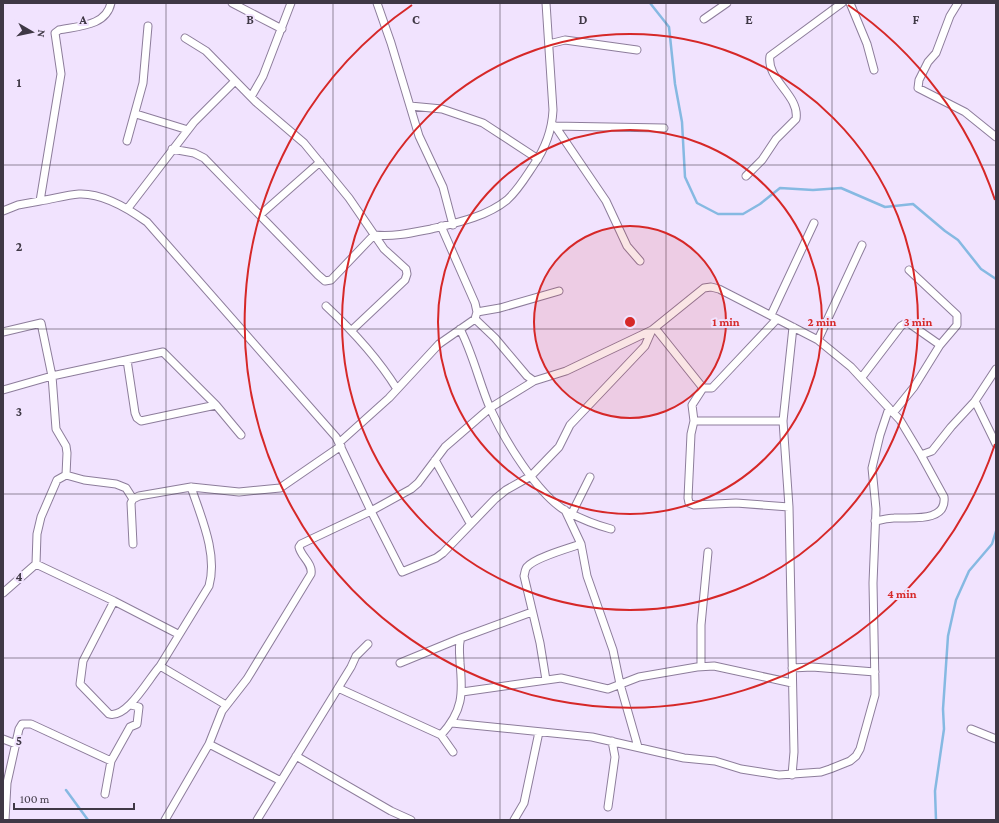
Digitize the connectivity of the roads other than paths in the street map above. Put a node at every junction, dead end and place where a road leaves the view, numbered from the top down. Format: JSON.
{"nodes":[{"id":1,"x":111,"y":3,"type":"edge"},
{"id":2,"x":232,"y":3,"type":"edge"},
{"id":3,"x":292,"y":3,"type":"edge"},
{"id":4,"x":376,"y":3,"type":"edge"},
{"id":5,"x":546,"y":3,"type":"edge"},
{"id":6,"x":713,"y":3,"type":"edge"},
{"id":7,"x":727,"y":3,"type":"edge"},
{"id":8,"x":842,"y":3,"type":"edge"},
{"id":9,"x":850,"y":3,"type":"edge"},
{"id":10,"x":958,"y":3,"type":"edge"},
{"id":11,"x":716,"y":11,"type":"junction"},
{"id":12,"x":704,"y":19,"type":"dead end"},
{"id":13,"x":148,"y":26,"type":"dead end"},
{"id":14,"x":282,"y":29,"type":"junction"},
{"id":15,"x":185,"y":38,"type":"dead end"},
{"id":16,"x":549,"y":44,"type":"junction"},
{"id":17,"x":637,"y":50,"type":"dead end"},
{"id":18,"x":874,"y":70,"type":"dead end"},
{"id":19,"x":235,"y":81,"type":"junction"},
{"id":20,"x":250,"y":97,"type":"junction"},
{"id":21,"x":410,"y":106,"type":"junction"},
{"id":22,"x":136,"y":114,"type":"junction"},
{"id":23,"x":554,"y":126,"type":"junction"},
{"id":24,"x":664,"y":128,"type":"dead end"},
{"id":25,"x":188,"y":130,"type":"junction"},
{"id":26,"x":996,"y":137,"type":"edge"},
{"id":27,"x":127,"y":141,"type":"dead end"},
{"id":28,"x":172,"y":149,"type":"junction"},
{"id":29,"x":538,"y":159,"type":"junction"},
{"id":30,"x":320,"y":162,"type":"junction"},
{"id":31,"x":746,"y":176,"type":"dead end"},
{"id":32,"x":40,"y":201,"type":"junction"},
{"id":33,"x":128,"y":208,"type":"junction"},
{"id":34,"x":3,"y":211,"type":"edge"},
{"id":35,"x":260,"y":215,"type":"junction"},
{"id":36,"x":814,"y":223,"type":"dead end"},
{"id":37,"x":453,"y":225,"type":"junction"},
{"id":38,"x":441,"y":226,"type":"junction"},
{"id":39,"x":374,"y":235,"type":"junction"},
{"id":40,"x":862,"y":245,"type":"dead end"},
{"id":41,"x":640,"y":261,"type":"dead end"},
{"id":42,"x":909,"y":270,"type":"dead end"},
{"id":43,"x":558,"y":291,"type":"dead end"},
{"id":44,"x":326,"y":306,"type":"dead end"},
{"id":45,"x":476,"y":316,"type":"junction"},
{"id":46,"x":774,"y":317,"type":"junction"},
{"id":47,"x":793,"y":327,"type":"junction"},
{"id":48,"x":460,"y":329,"type":"junction"},
{"id":49,"x":654,"y":329,"type":"junction"},
{"id":50,"x":352,"y":330,"type":"junction"},
{"id":51,"x":3,"y":332,"type":"edge"},
{"id":52,"x":818,"y":340,"type":"junction"},
{"id":53,"x":940,"y":345,"type":"junction"},
{"id":54,"x":127,"y":360,"type":"junction"},
{"id":55,"x":996,"y":369,"type":"edge"},
{"id":56,"x":52,"y":376,"type":"junction"},
{"id":57,"x":862,"y":377,"type":"junction"},
{"id":58,"x":534,"y":381,"type":"junction"},
{"id":59,"x":703,"y":388,"type":"junction"},
{"id":60,"x":397,"y":389,"type":"junction"},
{"id":61,"x":3,"y":390,"type":"edge"},
{"id":62,"x":975,"y":401,"type":"junction"},
{"id":63,"x":216,"y":405,"type":"junction"},
{"id":64,"x":490,"y":408,"type":"junction"},
{"id":65,"x":891,"y":410,"type":"junction"},
{"id":66,"x":694,"y":421,"type":"junction"},
{"id":67,"x":783,"y":421,"type":"junction"},
{"id":68,"x":241,"y":436,"type":"dead end"},
{"id":69,"x":340,"y":444,"type":"junction"},
{"id":70,"x":996,"y":444,"type":"edge"},
{"id":71,"x":922,"y":455,"type":"junction"},
{"id":72,"x":435,"y":460,"type":"junction"},
{"id":73,"x":66,"y":475,"type":"junction"},
{"id":74,"x":531,"y":476,"type":"junction"},
{"id":75,"x":590,"y":477,"type":"dead end"},
{"id":76,"x":191,"y":487,"type":"junction"},
{"id":77,"x":133,"y":499,"type":"junction"},
{"id":78,"x":789,"y":507,"type":"junction"},
{"id":79,"x":371,"y":511,"type":"junction"},
{"id":80,"x":569,"y":512,"type":"junction"},
{"id":81,"x":875,"y":521,"type":"junction"},
{"id":82,"x":470,"y":523,"type":"junction"},
{"id":83,"x":611,"y":529,"type":"dead end"},
{"id":84,"x":133,"y":544,"type":"dead end"},
{"id":85,"x":581,"y":544,"type":"junction"},
{"id":86,"x":708,"y":552,"type":"dead end"},
{"id":87,"x":36,"y":564,"type":"junction"},
{"id":88,"x":3,"y":593,"type":"edge"},
{"id":89,"x":114,"y":601,"type":"junction"},
{"id":90,"x":532,"y":612,"type":"junction"},
{"id":91,"x":178,"y":634,"type":"junction"},
{"id":92,"x":461,"y":638,"type":"junction"},
{"id":93,"x":368,"y":644,"type":"dead end"},
{"id":94,"x":400,"y":663,"type":"dead end"},
{"id":95,"x":160,"y":666,"type":"junction"},
{"id":96,"x":701,"y":666,"type":"junction"},
{"id":97,"x":792,"y":668,"type":"junction"},
{"id":98,"x":875,"y":672,"type":"junction"},
{"id":99,"x":546,"y":680,"type":"junction"},
{"id":100,"x":792,"y":683,"type":"junction"},
{"id":101,"x":620,"y":684,"type":"junction"},
{"id":102,"x":338,"y":688,"type":"junction"},
{"id":103,"x":462,"y":692,"type":"junction"},
{"id":104,"x":131,"y":705,"type":"junction"},
{"id":105,"x":226,"y":705,"type":"junction"},
{"id":106,"x":452,"y":723,"type":"junction"},
{"id":107,"x":971,"y":729,"type":"dead end"},
{"id":108,"x":539,"y":732,"type":"junction"},
{"id":109,"x":441,"y":735,"type":"junction"},
{"id":110,"x":3,"y":739,"type":"edge"},
{"id":111,"x":996,"y":739,"type":"edge"},
{"id":112,"x":612,"y":741,"type":"junction"},
{"id":113,"x":16,"y":744,"type":"junction"},
{"id":114,"x":209,"y":744,"type":"junction"},
{"id":115,"x":638,"y":747,"type":"junction"},
{"id":116,"x":453,"y":752,"type":"dead end"},
{"id":117,"x":296,"y":756,"type":"junction"},
{"id":118,"x":111,"y":761,"type":"junction"},
{"id":119,"x":792,"y":775,"type":"junction"},
{"id":120,"x":281,"y":781,"type":"junction"},
{"id":121,"x":105,"y":794,"type":"dead end"},
{"id":122,"x":608,"y":807,"type":"dead end"},
{"id":123,"x":5,"y":820,"type":"edge"},
{"id":124,"x":165,"y":820,"type":"edge"},
{"id":125,"x":257,"y":820,"type":"edge"},
{"id":126,"x":411,"y":820,"type":"edge"},
{"id":127,"x":514,"y":820,"type":"edge"}],
"edges":[{"from":1,"to":32,"type":"street"},
{"from":2,"to":14,"type":"street"},
{"from":3,"to":14,"type":"street"},
{"from":4,"to":21,"type":"street"},
{"from":5,"to":16,"type":"street"},
{"from":6,"to":11,"type":"street"},
{"from":7,"to":11,"type":"street"},
{"from":8,"to":31,"type":"street"},
{"from":9,"to":18,"type":"street"},
{"from":10,"to":26,"type":"street"},
{"from":11,"to":12,"type":"street"},
{"from":13,"to":22,"type":"street"},
{"from":14,"to":20,"type":"street"},
{"from":15,"to":19,"type":"street"},
{"from":16,"to":17,"type":"street"},
{"from":16,"to":23,"type":"street"},
{"from":19,"to":20,"type":"street"},
{"from":19,"to":25,"type":"street"},
{"from":20,"to":30,"type":"street"},
{"from":21,"to":29,"type":"street"},
{"from":21,"to":37,"type":"street"},
{"from":22,"to":25,"type":"street"},
{"from":22,"to":27,"type":"street"},
{"from":23,"to":24,"type":"street"},
{"from":23,"to":29,"type":"street"},
{"from":23,"to":41,"type":"street"},
{"from":25,"to":28,"type":"street"},
{"from":28,"to":33,"type":"street"},
{"from":28,"to":35,"type":"street"},
{"from":29,"to":37,"type":"street"},
{"from":30,"to":35,"type":"street"},
{"from":30,"to":39,"type":"street"},
{"from":32,"to":33,"type":"street"},
{"from":32,"to":34,"type":"street"},
{"from":33,"to":69,"type":"street"},
{"from":35,"to":39,"type":"street"},
{"from":36,"to":46,"type":"street"},
{"from":37,"to":38,"type":"street"},
{"from":38,"to":39,"type":"street"},
{"from":38,"to":45,"type":"street"},
{"from":39,"to":50,"type":"street"},
{"from":40,"to":52,"type":"street"},
{"from":42,"to":53,"type":"street"},
{"from":43,"to":45,"type":"street"},
{"from":44,"to":50,"type":"street"},
{"from":45,"to":48,"type":"street"},
{"from":45,"to":58,"type":"street"},
{"from":46,"to":47,"type":"street"},
{"from":46,"to":49,"type":"street"},
{"from":46,"to":59,"type":"street"},
{"from":47,"to":52,"type":"street"},
{"from":47,"to":67,"type":"street"},
{"from":48,"to":60,"type":"street"},
{"from":48,"to":64,"type":"street"},
{"from":49,"to":58,"type":"street"},
{"from":49,"to":59,"type":"street"},
{"from":49,"to":74,"type":"street"},
{"from":50,"to":60,"type":"street"},
{"from":51,"to":56,"type":"street"},
{"from":52,"to":57,"type":"street"},
{"from":53,"to":57,"type":"street"},
{"from":53,"to":65,"type":"street"},
{"from":54,"to":56,"type":"street"},
{"from":54,"to":63,"type":"street"},
{"from":54,"to":63,"type":"street"},
{"from":55,"to":62,"type":"street"},
{"from":56,"to":61,"type":"street"},
{"from":56,"to":73,"type":"street"},
{"from":57,"to":65,"type":"street"},
{"from":58,"to":64,"type":"street"},
{"from":59,"to":66,"type":"street"},
{"from":60,"to":69,"type":"street"},
{"from":62,"to":70,"type":"street"},
{"from":62,"to":71,"type":"street"},
{"from":63,"to":68,"type":"street"},
{"from":64,"to":72,"type":"street"},
{"from":64,"to":74,"type":"street"},
{"from":65,"to":71,"type":"street"},
{"from":65,"to":81,"type":"street"},
{"from":66,"to":67,"type":"street"},
{"from":66,"to":78,"type":"street"},
{"from":67,"to":78,"type":"street"},
{"from":69,"to":76,"type":"street"},
{"from":69,"to":79,"type":"street"},
{"from":71,"to":81,"type":"street"},
{"from":72,"to":79,"type":"street"},
{"from":72,"to":82,"type":"street"},
{"from":73,"to":77,"type":"street"},
{"from":73,"to":87,"type":"street"},
{"from":74,"to":80,"type":"street"},
{"from":74,"to":82,"type":"street"},
{"from":75,"to":80,"type":"street"},
{"from":76,"to":77,"type":"street"},
{"from":76,"to":91,"type":"street"},
{"from":77,"to":84,"type":"street"},
{"from":78,"to":97,"type":"street"},
{"from":79,"to":82,"type":"street"},
{"from":79,"to":105,"type":"street"},
{"from":80,"to":83,"type":"street"},
{"from":80,"to":85,"type":"street"},
{"from":81,"to":98,"type":"street"},
{"from":85,"to":90,"type":"street"},
{"from":85,"to":101,"type":"street"},
{"from":86,"to":96,"type":"street"},
{"from":87,"to":88,"type":"street"},
{"from":87,"to":89,"type":"street"},
{"from":89,"to":91,"type":"street"},
{"from":89,"to":104,"type":"street"},
{"from":90,"to":92,"type":"street"},
{"from":90,"to":99,"type":"street"},
{"from":91,"to":95,"type":"street"},
{"from":92,"to":94,"type":"street"},
{"from":92,"to":103,"type":"street"},
{"from":93,"to":102,"type":"street"},
{"from":95,"to":104,"type":"street"},
{"from":95,"to":105,"type":"street"},
{"from":96,"to":100,"type":"street"},
{"from":96,"to":101,"type":"street"},
{"from":97,"to":98,"type":"street"},
{"from":97,"to":100,"type":"street"},
{"from":98,"to":119,"type":"street"},
{"from":99,"to":101,"type":"street"},
{"from":99,"to":103,"type":"street"},
{"from":100,"to":119,"type":"street"},
{"from":101,"to":115,"type":"street"},
{"from":102,"to":109,"type":"street"},
{"from":102,"to":117,"type":"street"},
{"from":103,"to":106,"type":"street"},
{"from":104,"to":118,"type":"street"},
{"from":105,"to":114,"type":"street"},
{"from":106,"to":108,"type":"street"},
{"from":106,"to":109,"type":"street"},
{"from":107,"to":111,"type":"street"},
{"from":108,"to":112,"type":"street"},
{"from":108,"to":127,"type":"street"},
{"from":109,"to":116,"type":"street"},
{"from":110,"to":113,"type":"street"},
{"from":112,"to":115,"type":"street"},
{"from":112,"to":122,"type":"street"},
{"from":113,"to":118,"type":"street"},
{"from":113,"to":123,"type":"street"},
{"from":114,"to":120,"type":"street"},
{"from":114,"to":124,"type":"street"},
{"from":115,"to":119,"type":"street"},
{"from":117,"to":120,"type":"street"},
{"from":117,"to":126,"type":"street"},
{"from":118,"to":121,"type":"street"},
{"from":120,"to":125,"type":"street"}]}
